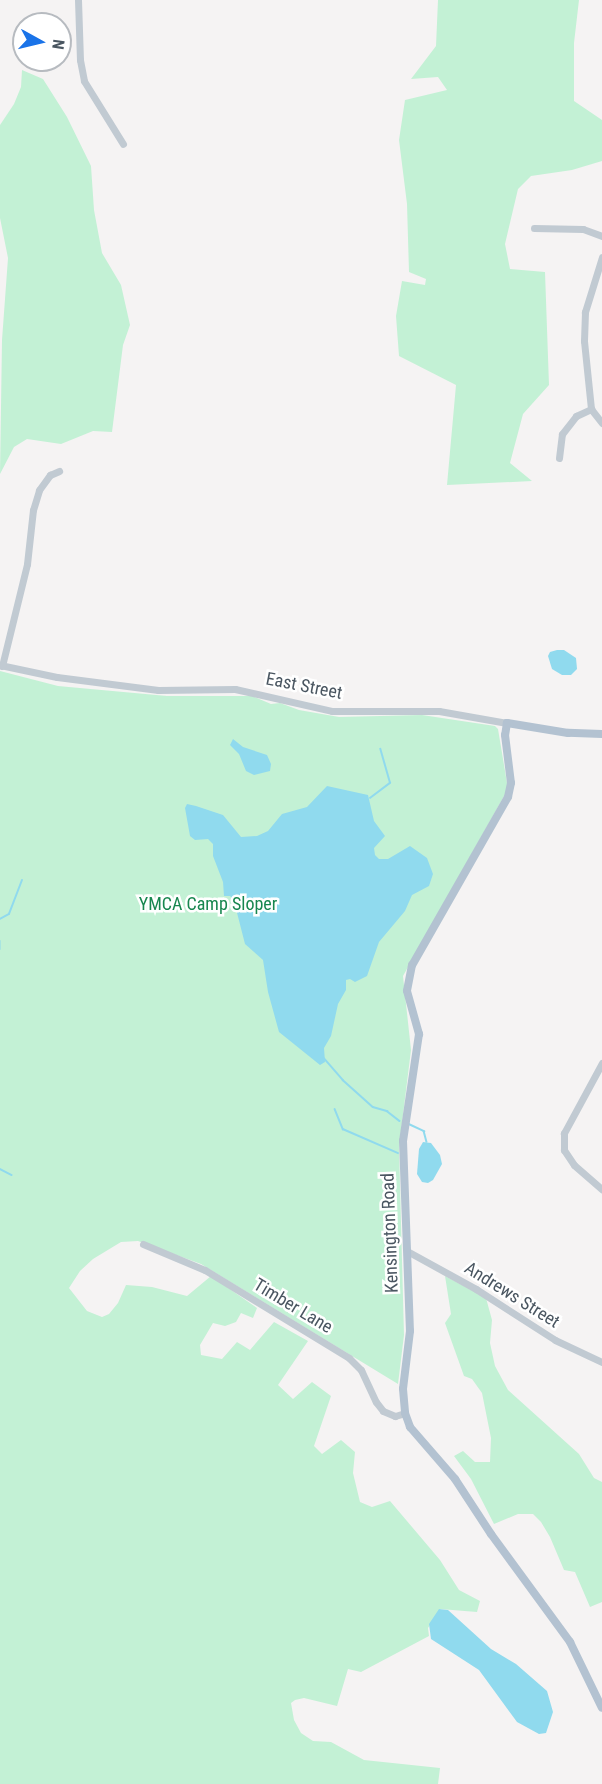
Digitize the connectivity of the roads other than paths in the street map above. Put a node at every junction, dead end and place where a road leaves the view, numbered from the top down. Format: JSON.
{"nodes":[{"id":1,"x":78,"y":0,"type":"edge"},
{"id":2,"x":123,"y":144,"type":"dead end"},
{"id":3,"x":534,"y":228,"type":"dead end"},
{"id":4,"x":602,"y":236,"type":"edge"},
{"id":5,"x":602,"y":257,"type":"edge"},
{"id":6,"x":591,"y":409,"type":"junction"},
{"id":7,"x":602,"y":423,"type":"edge"},
{"id":8,"x":559,"y":458,"type":"dead end"},
{"id":9,"x":59,"y":471,"type":"dead end"},
{"id":10,"x":1,"y":666,"type":"edge"},
{"id":11,"x":507,"y":723,"type":"junction"},
{"id":12,"x":602,"y":734,"type":"edge"},
{"id":13,"x":602,"y":1063,"type":"edge"},
{"id":14,"x":602,"y":1189,"type":"edge"},
{"id":15,"x":143,"y":1244,"type":"dead end"},
{"id":16,"x":407,"y":1251,"type":"junction"},
{"id":17,"x":602,"y":1362,"type":"edge"},
{"id":18,"x":405,"y":1413,"type":"junction"},
{"id":19,"x":602,"y":1708,"type":"edge"}],
"edges":[{"from":1,"to":2,"type":"street"},
{"from":3,"to":4,"type":"street"},
{"from":5,"to":6,"type":"street"},
{"from":6,"to":7,"type":"street"},
{"from":6,"to":8,"type":"street"},
{"from":9,"to":10,"type":"street"},
{"from":10,"to":11,"type":"street","name":"East Street"},
{"from":11,"to":12,"type":"main road","name":"East Street"},
{"from":11,"to":16,"type":"main road","name":"Kensington Road"},
{"from":13,"to":14,"type":"street"},
{"from":15,"to":18,"type":"street","name":"Timber Lane"},
{"from":16,"to":17,"type":"street","name":"Andrews Street"},
{"from":16,"to":18,"type":"main road","name":"Kensington Road"},
{"from":18,"to":19,"type":"main road","name":"Kensington Road"}]}
